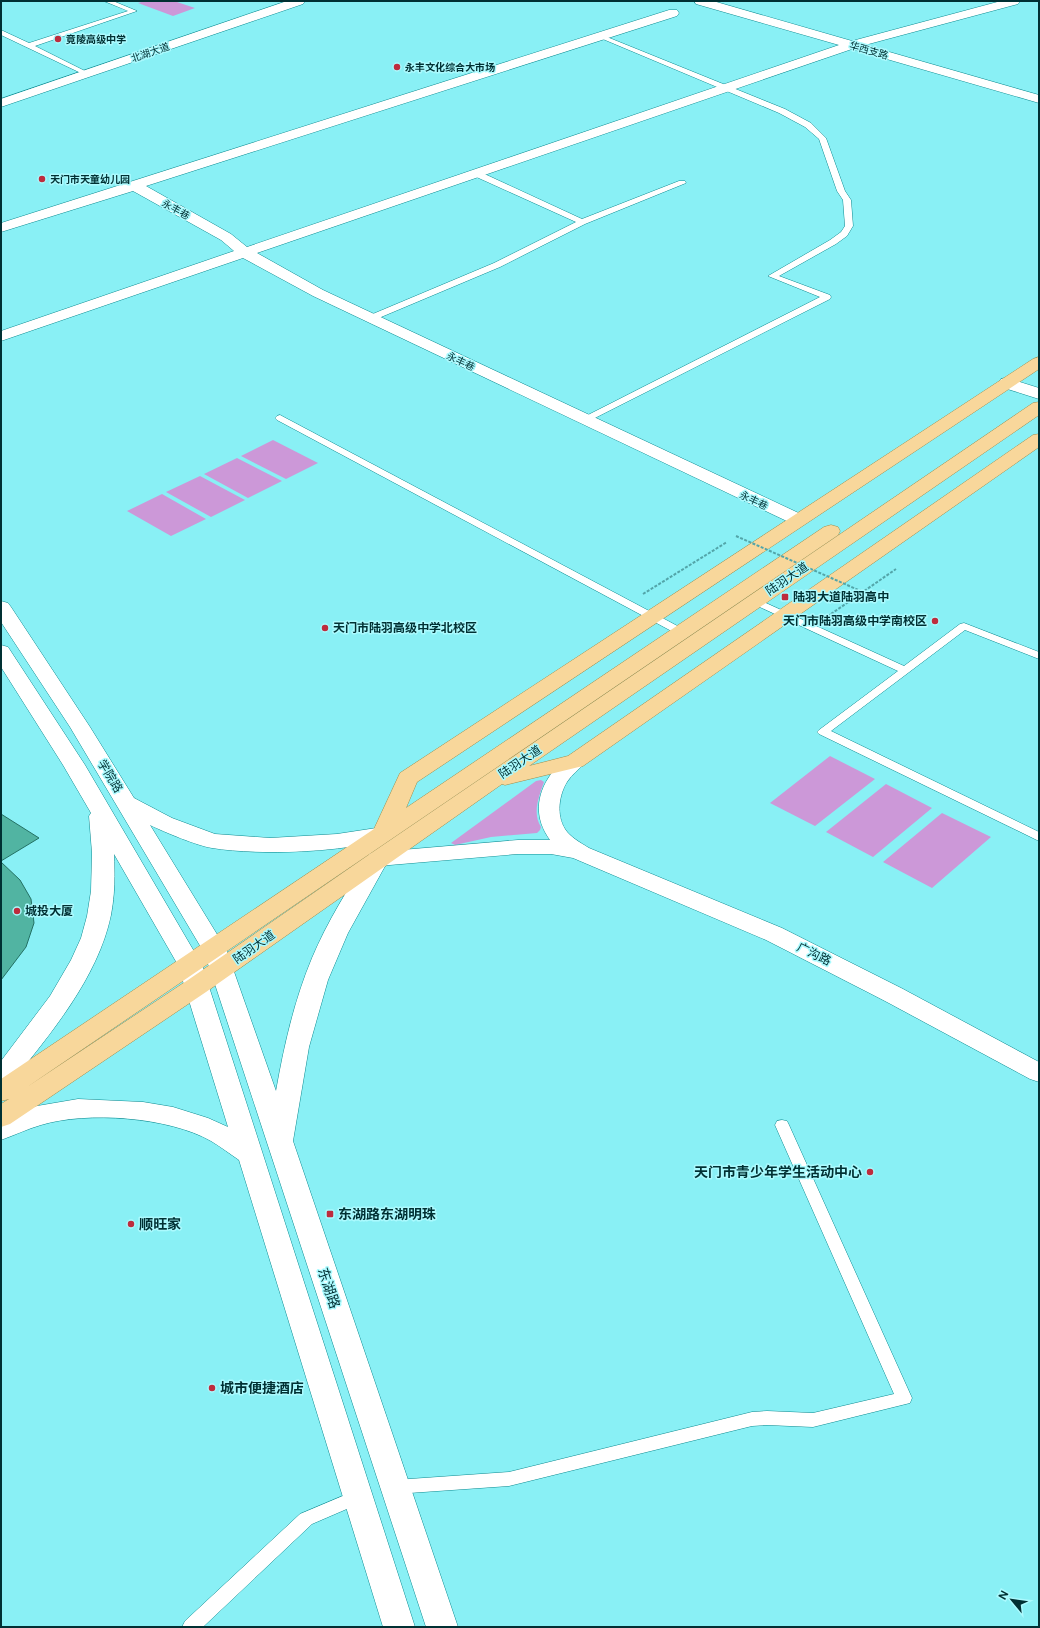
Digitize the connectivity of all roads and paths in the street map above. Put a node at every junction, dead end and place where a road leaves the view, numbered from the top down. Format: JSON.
{"nodes":[{"id":1,"x":107,"y":1,"type":"edge"},
{"id":2,"x":279,"y":1,"type":"edge"},
{"id":3,"x":299,"y":1,"type":"edge"},
{"id":4,"x":700,"y":1,"type":"edge"},
{"id":5,"x":1014,"y":1,"type":"edge"},
{"id":6,"x":674,"y":13,"type":"dead end"},
{"id":7,"x":1,"y":32,"type":"edge"},
{"id":8,"x":600,"y":36,"type":"junction"},
{"id":9,"x":851,"y":45,"type":"junction"},
{"id":10,"x":28,"y":46,"type":"junction"},
{"id":11,"x":83,"y":72,"type":"junction"},
{"id":12,"x":725,"y":87,"type":"junction"},
{"id":13,"x":1,"y":96,"type":"edge"},
{"id":14,"x":1039,"y":99,"type":"edge"},
{"id":15,"x":1,"y":103,"type":"edge"},
{"id":16,"x":475,"y":173,"type":"junction"},
{"id":17,"x":682,"y":183,"type":"dead end"},
{"id":18,"x":133,"y":185,"type":"junction"},
{"id":19,"x":582,"y":222,"type":"junction"},
{"id":20,"x":1,"y":228,"type":"edge"},
{"id":21,"x":245,"y":253,"type":"junction"},
{"id":22,"x":371,"y":318,"type":"junction"},
{"id":23,"x":1,"y":336,"type":"edge"},
{"id":24,"x":1039,"y":362,"type":"edge"},
{"id":25,"x":1007,"y":383,"type":"junction"},
{"id":26,"x":1038,"y":396,"type":"edge"},
{"id":27,"x":280,"y":418,"type":"dead end"},
{"id":28,"x":585,"y":420,"type":"junction"},
{"id":29,"x":1039,"y":439,"type":"edge"},
{"id":30,"x":799,"y":520,"type":"junction"},
{"id":31,"x":736,"y":536,"type":"dead end"},
{"id":32,"x":684,"y":568,"type":"dead end"},
{"id":33,"x":896,"y":569,"type":"dead end"},
{"id":34,"x":863,"y":592,"type":"junction"},
{"id":35,"x":755,"y":601,"type":"junction"},
{"id":36,"x":628,"y":604,"type":"junction"},
{"id":37,"x":1,"y":607,"type":"edge"},
{"id":38,"x":832,"y":614,"type":"dead end"},
{"id":39,"x":786,"y":615,"type":"junction"},
{"id":40,"x":652,"y":616,"type":"junction"},
{"id":41,"x":681,"y":632,"type":"junction"},
{"id":42,"x":1,"y":652,"type":"edge"},
{"id":43,"x":1039,"y":656,"type":"edge"},
{"id":44,"x":905,"y":670,"type":"junction"},
{"id":45,"x":575,"y":761,"type":"junction"},
{"id":46,"x":492,"y":781,"type":"junction"},
{"id":47,"x":125,"y":801,"type":"junction"},
{"id":48,"x":99,"y":809,"type":"junction"},
{"id":49,"x":383,"y":834,"type":"junction"},
{"id":50,"x":1039,"y":837,"type":"edge"},
{"id":51,"x":581,"y":852,"type":"junction"},
{"id":52,"x":378,"y":859,"type":"junction"},
{"id":53,"x":218,"y":959,"type":"junction"},
{"id":54,"x":194,"y":976,"type":"junction"},
{"id":55,"x":1039,"y":1073,"type":"edge"},
{"id":56,"x":1,"y":1078,"type":"edge"},
{"id":57,"x":1,"y":1092,"type":"edge"},
{"id":58,"x":1,"y":1117,"type":"edge"},
{"id":59,"x":782,"y":1125,"type":"dead end"},
{"id":60,"x":1,"y":1130,"type":"edge"},
{"id":61,"x":280,"y":1142,"type":"junction"},
{"id":62,"x":250,"y":1155,"type":"junction"},
{"id":63,"x":395,"y":1488,"type":"junction"},
{"id":64,"x":358,"y":1497,"type":"junction"},
{"id":65,"x":191,"y":1627,"type":"edge"},
{"id":66,"x":398,"y":1627,"type":"edge"},
{"id":67,"x":442,"y":1627,"type":"edge"}],
"edges":[{"from":1,"to":10,"type":"lane"},
{"from":2,"to":11,"type":"street","name":"北湖大道"},
{"from":3,"to":11,"type":"street","name":"北湖大道"},
{"from":4,"to":9,"type":"street","name":"华西支路"},
{"from":5,"to":9,"type":"street"},
{"from":6,"to":8,"type":"street"},
{"from":7,"to":10,"type":"lane"},
{"from":8,"to":12,"type":"lane"},
{"from":8,"to":18,"type":"street"},
{"from":9,"to":12,"type":"street"},
{"from":9,"to":14,"type":"street","name":"华西支路"},
{"from":10,"to":11,"type":"lane"},
{"from":11,"to":13,"type":"street","name":"北湖大道"},
{"from":11,"to":15,"type":"street","name":"北湖大道"},
{"from":12,"to":16,"type":"street"},
{"from":12,"to":28,"type":"lane"},
{"from":16,"to":19,"type":"lane"},
{"from":16,"to":21,"type":"street"},
{"from":17,"to":19,"type":"lane"},
{"from":18,"to":20,"type":"street"},
{"from":18,"to":21,"type":"street","name":"永丰巷"},
{"from":19,"to":22,"type":"lane"},
{"from":21,"to":22,"type":"street","name":"永丰巷"},
{"from":21,"to":23,"type":"street"},
{"from":22,"to":28,"type":"street","name":"永丰巷"},
{"from":24,"to":25,"type":"main road"},
{"from":25,"to":26,"type":"street"},
{"from":25,"to":30,"type":"main road"},
{"from":26,"to":35,"type":"main road","name":"陆羽大道"},
{"from":26,"to":41,"type":"main road","name":"陆羽大道"},
{"from":27,"to":36,"type":"lane"},
{"from":28,"to":30,"type":"street","name":"永丰巷"},
{"from":29,"to":39,"type":"main road"},
{"from":30,"to":40,"type":"main road"},
{"from":31,"to":34,"type":"path","bridge":true},
{"from":32,"to":36,"type":"path"},
{"from":33,"to":34,"type":"path"},
{"from":34,"to":38,"type":"path"},
{"from":35,"to":39,"type":"lane"},
{"from":35,"to":46,"type":"main road","name":"陆羽大道"},
{"from":36,"to":40,"type":"lane"},
{"from":37,"to":47,"type":"street","name":"学院路"},
{"from":39,"to":44,"type":"lane"},
{"from":39,"to":45,"type":"main road"},
{"from":40,"to":41,"type":"lane"},
{"from":40,"to":49,"type":"main road"},
{"from":41,"to":49,"type":"main road","name":"陆羽大道"},
{"from":42,"to":48,"type":"street"},
{"from":43,"to":44,"type":"lane"},
{"from":44,"to":50,"type":"lane"},
{"from":45,"to":46,"type":"main road"},
{"from":45,"to":51,"type":"street"},
{"from":46,"to":52,"type":"main road","name":"陆羽大道"},
{"from":47,"to":49,"type":"street"},
{"from":47,"to":53,"type":"street","name":"学院路"},
{"from":48,"to":54,"type":"street"},
{"from":48,"to":56,"type":"street"},
{"from":49,"to":53,"type":"main road","name":"陆羽大道"},
{"from":51,"to":52,"type":"street"},
{"from":51,"to":55,"type":"street","name":"广沟路"},
{"from":52,"to":53,"type":"main road","name":"陆羽大道"},
{"from":52,"to":61,"type":"street"},
{"from":53,"to":54,"type":"main road","name":"陆羽大道"},
{"from":53,"to":61,"type":"street","name":"东湖路"},
{"from":54,"to":57,"type":"main road","name":"陆羽大道"},
{"from":54,"to":58,"type":"main road","name":"陆羽大道"},
{"from":54,"to":62,"type":"street"},
{"from":59,"to":63,"type":"lane"},
{"from":60,"to":62,"type":"street"},
{"from":61,"to":63,"type":"street","name":"东湖路"},
{"from":62,"to":64,"type":"street"},
{"from":63,"to":67,"type":"street","name":"东湖路"},
{"from":64,"to":65,"type":"lane"},
{"from":64,"to":66,"type":"street"}]}
